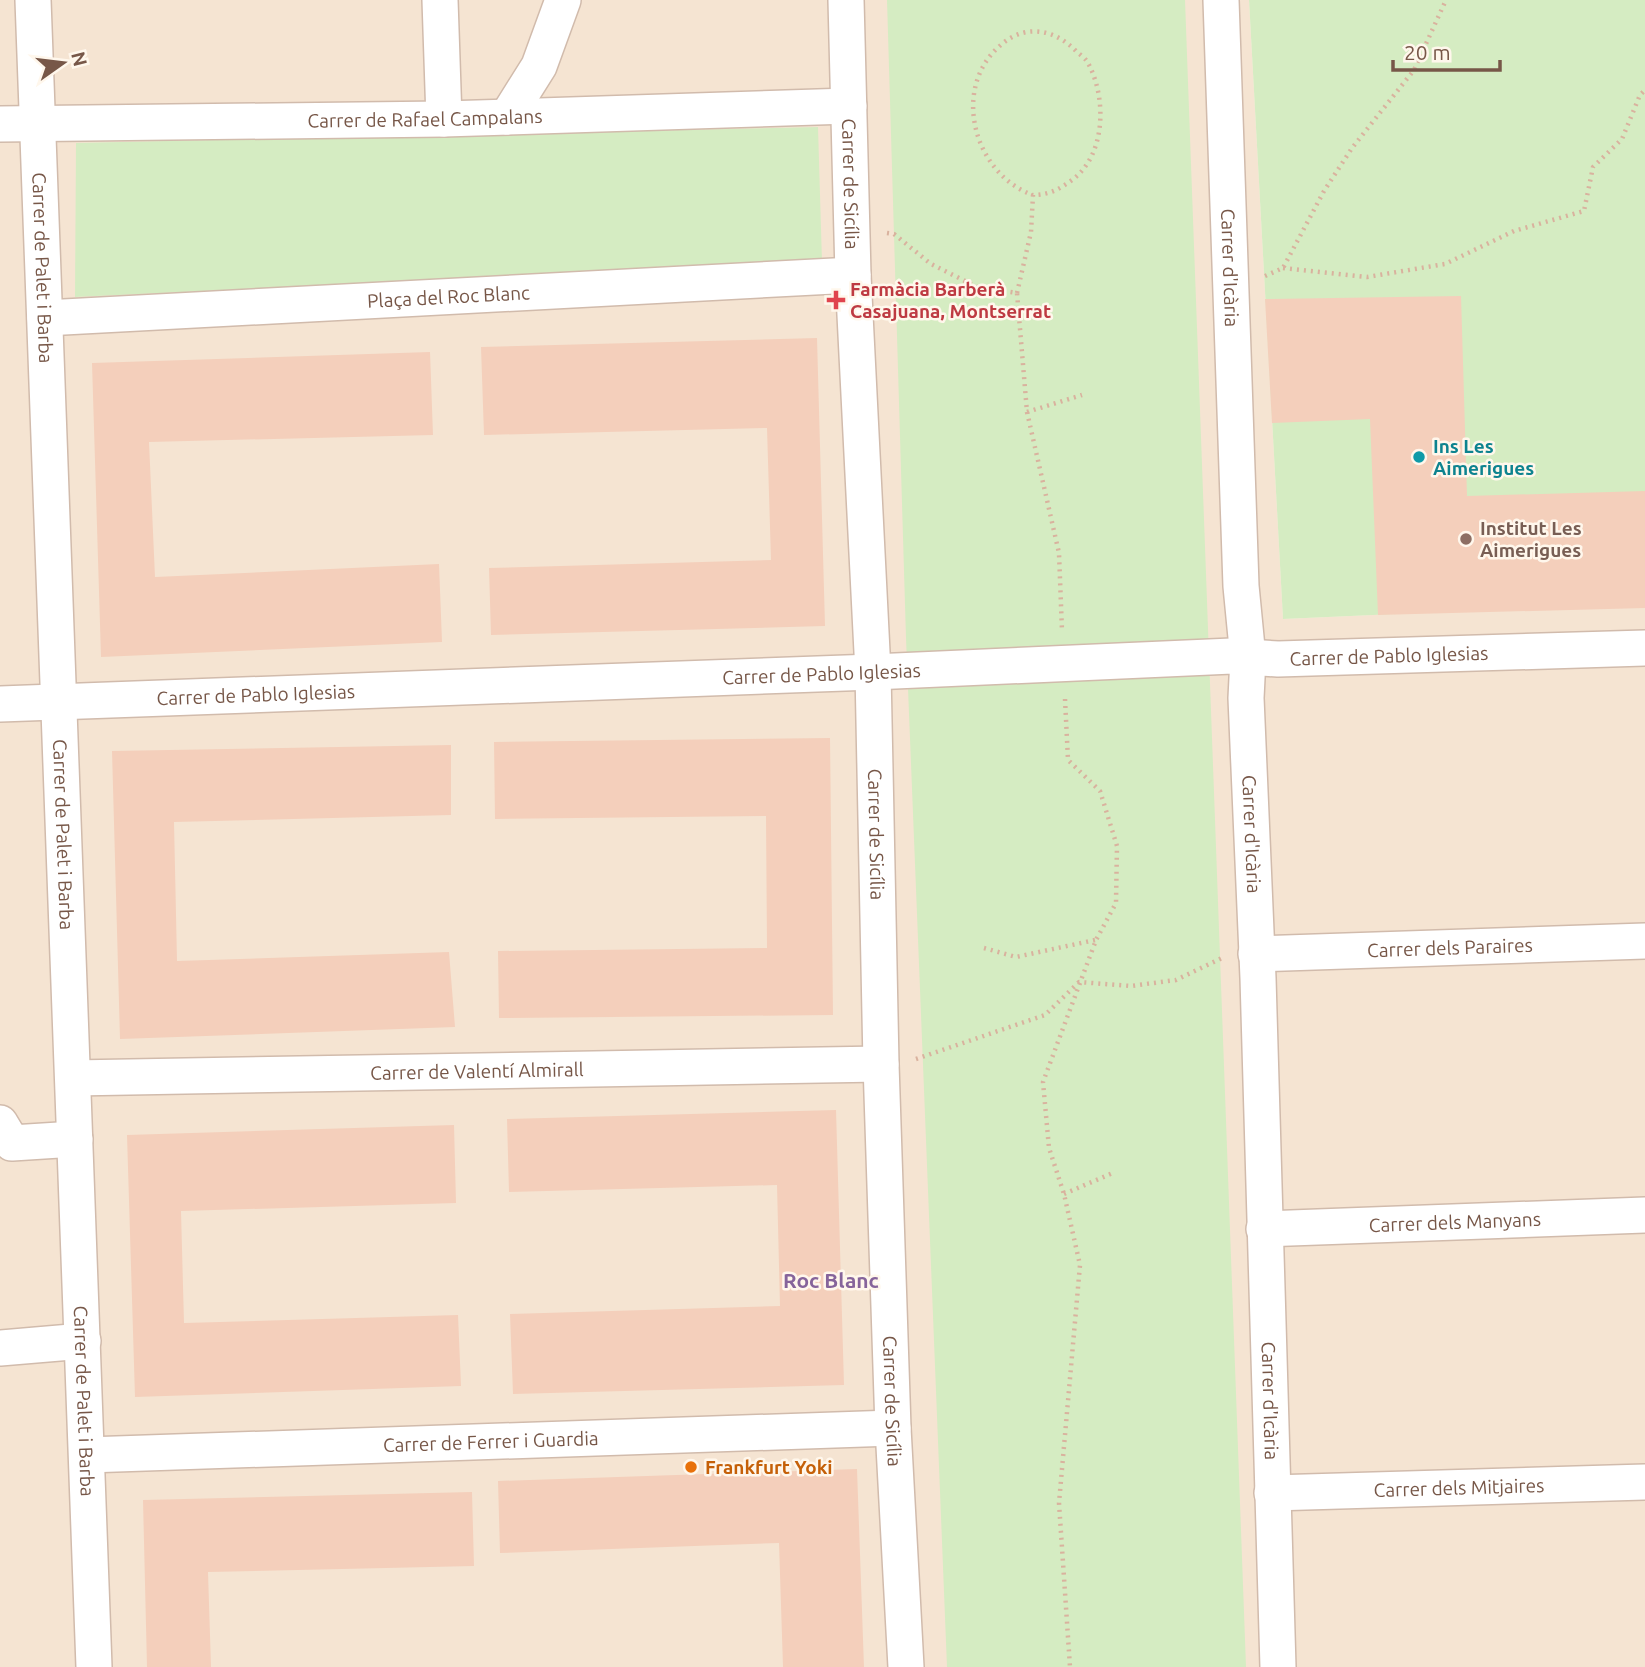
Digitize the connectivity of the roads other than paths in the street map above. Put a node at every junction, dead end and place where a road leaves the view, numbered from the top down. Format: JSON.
{"nodes":[{"id":1,"x":33,"y":0,"type":"edge"},
{"id":2,"x":440,"y":0,"type":"edge"},
{"id":3,"x":563,"y":0,"type":"edge"},
{"id":4,"x":846,"y":0,"type":"edge"},
{"id":5,"x":1221,"y":0,"type":"edge"},
{"id":6,"x":849,"y":106,"type":"junction"},
{"id":7,"x":507,"y":117,"type":"junction"},
{"id":8,"x":444,"y":118,"type":"junction"},
{"id":9,"x":37,"y":121,"type":"junction"},
{"id":10,"x":0,"y":124,"type":"edge"},
{"id":11,"x":853,"y":275,"type":"junction"},
{"id":12,"x":45,"y":318,"type":"junction"},
{"id":13,"x":1645,"y":648,"type":"edge"},
{"id":14,"x":1248,"y":659,"type":"junction"},
{"id":15,"x":873,"y":672,"type":"junction"},
{"id":16,"x":59,"y":701,"type":"junction"},
{"id":17,"x":0,"y":704,"type":"edge"},
{"id":18,"x":1645,"y":941,"type":"edge"},
{"id":19,"x":1256,"y":954,"type":"junction"},
{"id":20,"x":881,"y":1064,"type":"junction"},
{"id":21,"x":73,"y":1078,"type":"junction"},
{"id":22,"x":0,"y":1123,"type":"edge"},
{"id":23,"x":75,"y":1139,"type":"junction"},
{"id":24,"x":1645,"y":1215,"type":"edge"},
{"id":25,"x":1264,"y":1229,"type":"junction"},
{"id":26,"x":83,"y":1341,"type":"junction"},
{"id":27,"x":0,"y":1348,"type":"edge"},
{"id":28,"x":894,"y":1428,"type":"junction"},
{"id":29,"x":87,"y":1455,"type":"junction"},
{"id":30,"x":1645,"y":1482,"type":"edge"},
{"id":31,"x":1272,"y":1493,"type":"junction"},
{"id":32,"x":94,"y":1667,"type":"edge"},
{"id":33,"x":906,"y":1667,"type":"edge"},
{"id":34,"x":1278,"y":1667,"type":"edge"}],
"edges":[{"from":1,"to":9,"type":"street","name":"Carrer de Palet i Barba"},
{"from":2,"to":8,"type":"street"},
{"from":3,"to":7,"type":"street"},
{"from":4,"to":6,"type":"street","name":"Carrer de Sicília"},
{"from":5,"to":14,"type":"street","name":"Carrer d'Icària"},
{"from":6,"to":7,"type":"street","name":"Carrer de Rafael Campalans"},
{"from":6,"to":11,"type":"street","name":"Carrer de Sicília"},
{"from":7,"to":8,"type":"street","name":"Carrer de Rafael Campalans"},
{"from":8,"to":9,"type":"street","name":"Carrer de Rafael Campalans"},
{"from":9,"to":10,"type":"street","name":"Carrer de Rafael Campalans"},
{"from":9,"to":12,"type":"street","name":"Carrer de Palet i Barba"},
{"from":11,"to":12,"type":"street","name":"Plaça del Roc Blanc"},
{"from":11,"to":15,"type":"street","name":"Carrer de Sicília"},
{"from":12,"to":16,"type":"street","name":"Carrer de Palet i Barba"},
{"from":13,"to":14,"type":"street","name":"Carrer de Pablo Iglesias"},
{"from":14,"to":15,"type":"street","name":"Carrer de Pablo Iglesias"},
{"from":14,"to":19,"type":"street","name":"Carrer d'Icària"},
{"from":15,"to":16,"type":"street","name":"Carrer de Pablo Iglesias"},
{"from":15,"to":20,"type":"street","name":"Carrer de Sicília"},
{"from":16,"to":17,"type":"street","name":"Carrer de Pablo Iglesias"},
{"from":16,"to":21,"type":"street","name":"Carrer de Palet i Barba"},
{"from":18,"to":19,"type":"street","name":"Carrer dels Paraires"},
{"from":19,"to":25,"type":"street","name":"Carrer d'Icària"},
{"from":20,"to":21,"type":"street","name":"Carrer de Valentí Almirall"},
{"from":20,"to":28,"type":"street","name":"Carrer de Sicília"},
{"from":21,"to":23,"type":"street","name":"Carrer de Palet i Barba"},
{"from":22,"to":23,"type":"street"},
{"from":23,"to":26,"type":"street","name":"Carrer de Palet i Barba"},
{"from":24,"to":25,"type":"street","name":"Carrer dels Manyans"},
{"from":25,"to":31,"type":"street","name":"Carrer d'Icària"},
{"from":26,"to":27,"type":"street"},
{"from":26,"to":29,"type":"street","name":"Carrer de Palet i Barba"},
{"from":28,"to":29,"type":"street","name":"Carrer de Ferrer i Guardia"},
{"from":28,"to":33,"type":"street","name":"Carrer de Sicília"},
{"from":29,"to":32,"type":"street","name":"Carrer de Palet i Barba"},
{"from":30,"to":31,"type":"street","name":"Carrer dels Mitjaires"},
{"from":31,"to":34,"type":"street","name":"Carrer d'Icària"}]}
